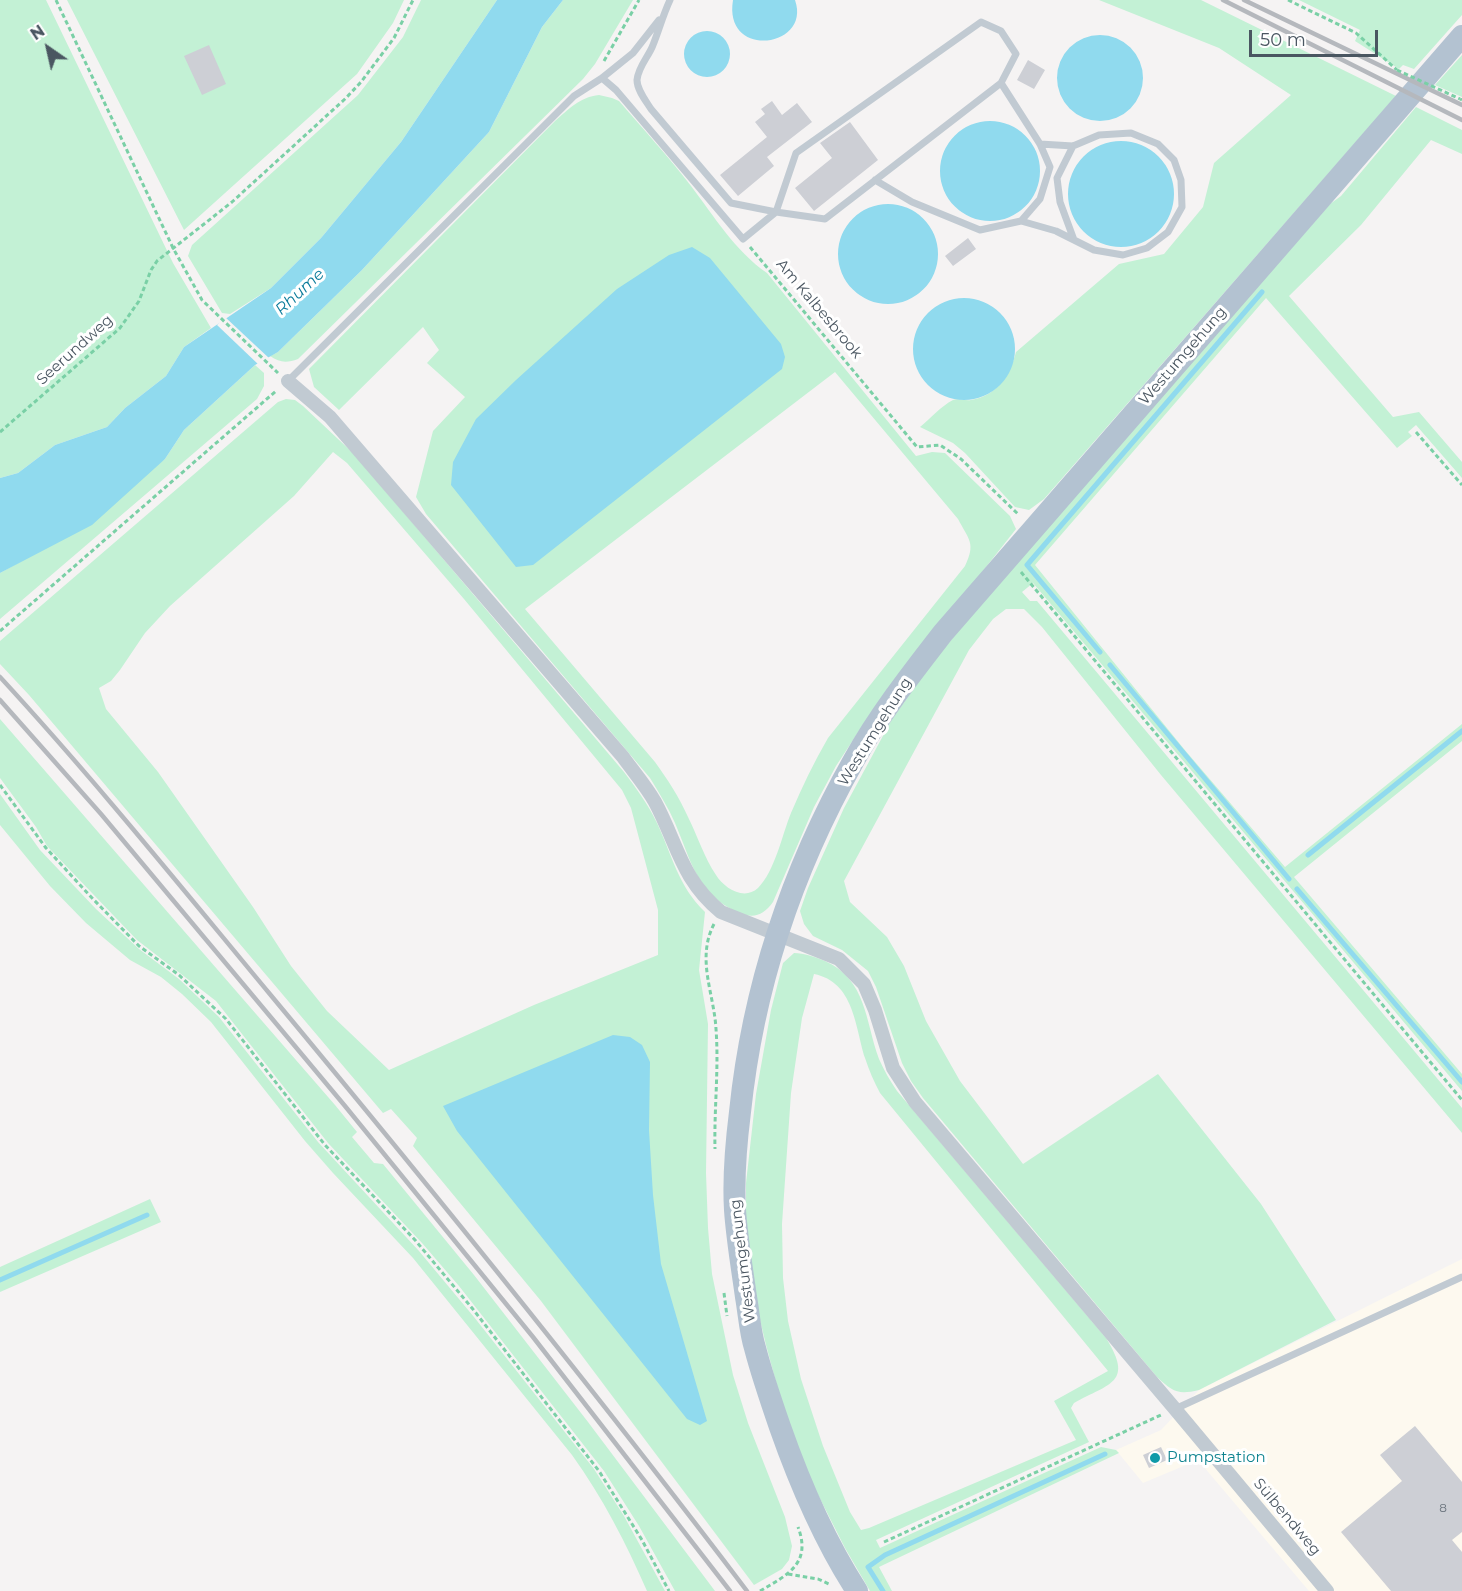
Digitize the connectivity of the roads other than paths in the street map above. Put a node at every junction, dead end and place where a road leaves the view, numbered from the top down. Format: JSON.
{"nodes":[{"id":1,"x":670,"y":0,"type":"edge"},
{"id":2,"x":662,"y":17,"type":"junction"},
{"id":3,"x":1462,"y":36,"type":"edge"},
{"id":4,"x":602,"y":78,"type":"junction"},
{"id":5,"x":1001,"y":82,"type":"junction"},
{"id":6,"x":1040,"y":144,"type":"junction"},
{"id":7,"x":1073,"y":146,"type":"junction"},
{"id":8,"x":875,"y":180,"type":"junction"},
{"id":9,"x":776,"y":212,"type":"junction"},
{"id":10,"x":1021,"y":221,"type":"junction"},
{"id":11,"x":1074,"y":240,"type":"junction"},
{"id":12,"x":288,"y":381,"type":"joint"},
{"id":13,"x":776,"y":933,"type":"junction"},
{"id":14,"x":1462,"y":1277,"type":"edge"},
{"id":15,"x":1175,"y":1409,"type":"junction"},
{"id":16,"x":847,"y":1589,"type":"edge"},
{"id":17,"x":1327,"y":1591,"type":"edge"}],
"edges":[{"from":1,"to":2,"type":"lane"},
{"from":2,"to":4,"type":"lane"},
{"from":2,"to":9,"type":"lane"},
{"from":3,"to":13,"type":"main road","name":"Westumgehung"},
{"from":4,"to":9,"type":"lane"},
{"from":4,"to":12,"type":"lane"},
{"from":5,"to":6,"type":"lane"},
{"from":5,"to":8,"type":"lane"},
{"from":5,"to":9,"type":"lane"},
{"from":6,"to":7,"type":"lane"},
{"from":6,"to":10,"type":"lane"},
{"from":7,"to":11,"type":"lane"},
{"from":7,"to":11,"type":"lane"},
{"from":8,"to":9,"type":"lane"},
{"from":8,"to":10,"type":"lane"},
{"from":10,"to":11,"type":"lane"},
{"from":12,"to":13,"type":"street","name":"Sülbendweg"},
{"from":13,"to":15,"type":"street","name":"Sülbendweg"},
{"from":13,"to":16,"type":"main road","name":"Westumgehung"},
{"from":14,"to":15,"type":"lane"},
{"from":15,"to":17,"type":"street","name":"Sülbendweg"}]}
